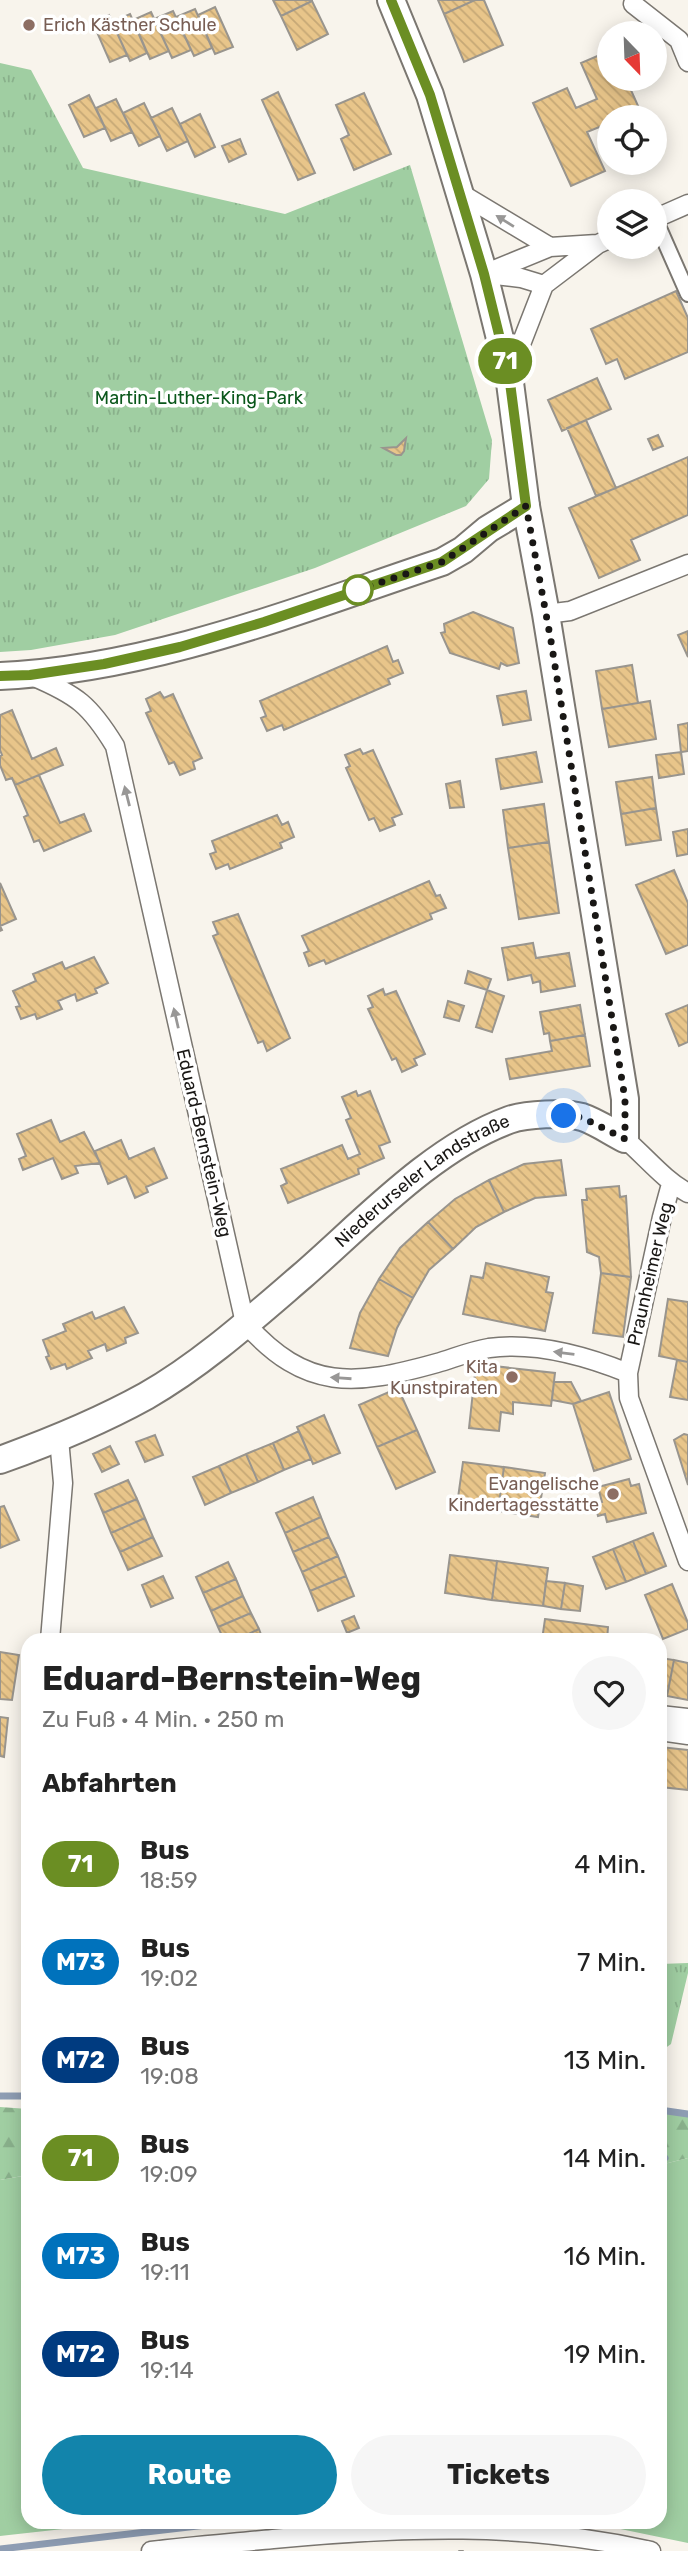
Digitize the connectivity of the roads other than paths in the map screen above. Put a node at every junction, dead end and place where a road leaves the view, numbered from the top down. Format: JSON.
{"nodes":[{"id":1,"x":391,"y":0,"type":"edge"},
{"id":2,"x":633,"y":4,"type":"dead end"},
{"id":3,"x":688,"y":62,"type":"edge"},
{"id":4,"x":460,"y":193,"type":"junction"},
{"id":5,"x":688,"y":204,"type":"edge"},
{"id":6,"x":667,"y":214,"type":"edge"},
{"id":7,"x":597,"y":242,"type":"edge"},
{"id":8,"x":597,"y":246,"type":"edge"},
{"id":9,"x":667,"y":246,"type":"edge"},
{"id":10,"x":550,"y":247,"type":"junction"},
{"id":11,"x":484,"y":274,"type":"junction"},
{"id":12,"x":544,"y":285,"type":"junction"},
{"id":13,"x":688,"y":294,"type":"edge"},
{"id":14,"x":509,"y":375,"type":"junction"},
{"id":15,"x":526,"y":506,"type":"junction"},
{"id":16,"x":688,"y":564,"type":"edge"},
{"id":17,"x":546,"y":614,"type":"junction"},
{"id":18,"x":30,"y":675,"type":"junction"},
{"id":19,"x":0,"y":676,"type":"edge"},
{"id":20,"x":625,"y":1139,"type":"junction"},
{"id":21,"x":671,"y":1184,"type":"junction"},
{"id":22,"x":688,"y":1193,"type":"edge"},
{"id":23,"x":245,"y":1323,"type":"junction"},
{"id":24,"x":628,"y":1373,"type":"junction"},
{"id":25,"x":58,"y":1439,"type":"junction"},
{"id":26,"x":0,"y":1460,"type":"edge"},
{"id":27,"x":688,"y":1561,"type":"edge"},
{"id":28,"x":51,"y":1633,"type":"edge"},
{"id":29,"x":667,"y":1716,"type":"edge"},
{"id":30,"x":688,"y":1718,"type":"edge"},
{"id":31,"x":667,"y":1732,"type":"edge"},
{"id":32,"x":688,"y":1735,"type":"edge"},
{"id":33,"x":151,"y":2551,"type":"edge"},
{"id":34,"x":648,"y":2551,"type":"edge"}],
"edges":[{"from":1,"to":4,"type":"main road"},
{"from":2,"to":3,"type":"street"},
{"from":10,"to":4,"type":"street","one_way":true},
{"from":4,"to":11,"type":"main road"},
{"from":5,"to":6,"type":"street"},
{"from":7,"to":10,"type":"street"},
{"from":8,"to":12,"type":"street"},
{"from":9,"to":13,"type":"street"},
{"from":10,"to":11,"type":"street"},
{"from":11,"to":12,"type":"street"},
{"from":11,"to":14,"type":"main road"},
{"from":12,"to":14,"type":"street"},
{"from":14,"to":15,"type":"main road"},
{"from":15,"to":17,"type":"main road"},
{"from":15,"to":18,"type":"main road"},
{"from":16,"to":17,"type":"street"},
{"from":17,"to":20,"type":"main road"},
{"from":18,"to":19,"type":"main road"},
{"from":23,"to":18,"type":"street","name":"Eduard-Bernstein-Weg","one_way":true},
{"from":20,"to":21,"type":"street","name":"Praunheimer Weg"},
{"from":20,"to":23,"type":"main road","name":"Niederurseler Landstraße"},
{"from":21,"to":22,"type":"street"},
{"from":21,"to":24,"type":"street","name":"Praunheimer Weg"},
{"from":24,"to":23,"type":"street","one_way":true},
{"from":23,"to":25,"type":"main road","name":"Niederurseler Landstraße"},
{"from":24,"to":27,"type":"street","name":"Praunheimer Weg"},
{"from":25,"to":26,"type":"main road","name":"Niederurseler Landstraße"},
{"from":25,"to":28,"type":"street"},
{"from":29,"to":30,"type":"street"},
{"from":31,"to":32,"type":"street"},
{"from":33,"to":34,"type":"street"}]}
